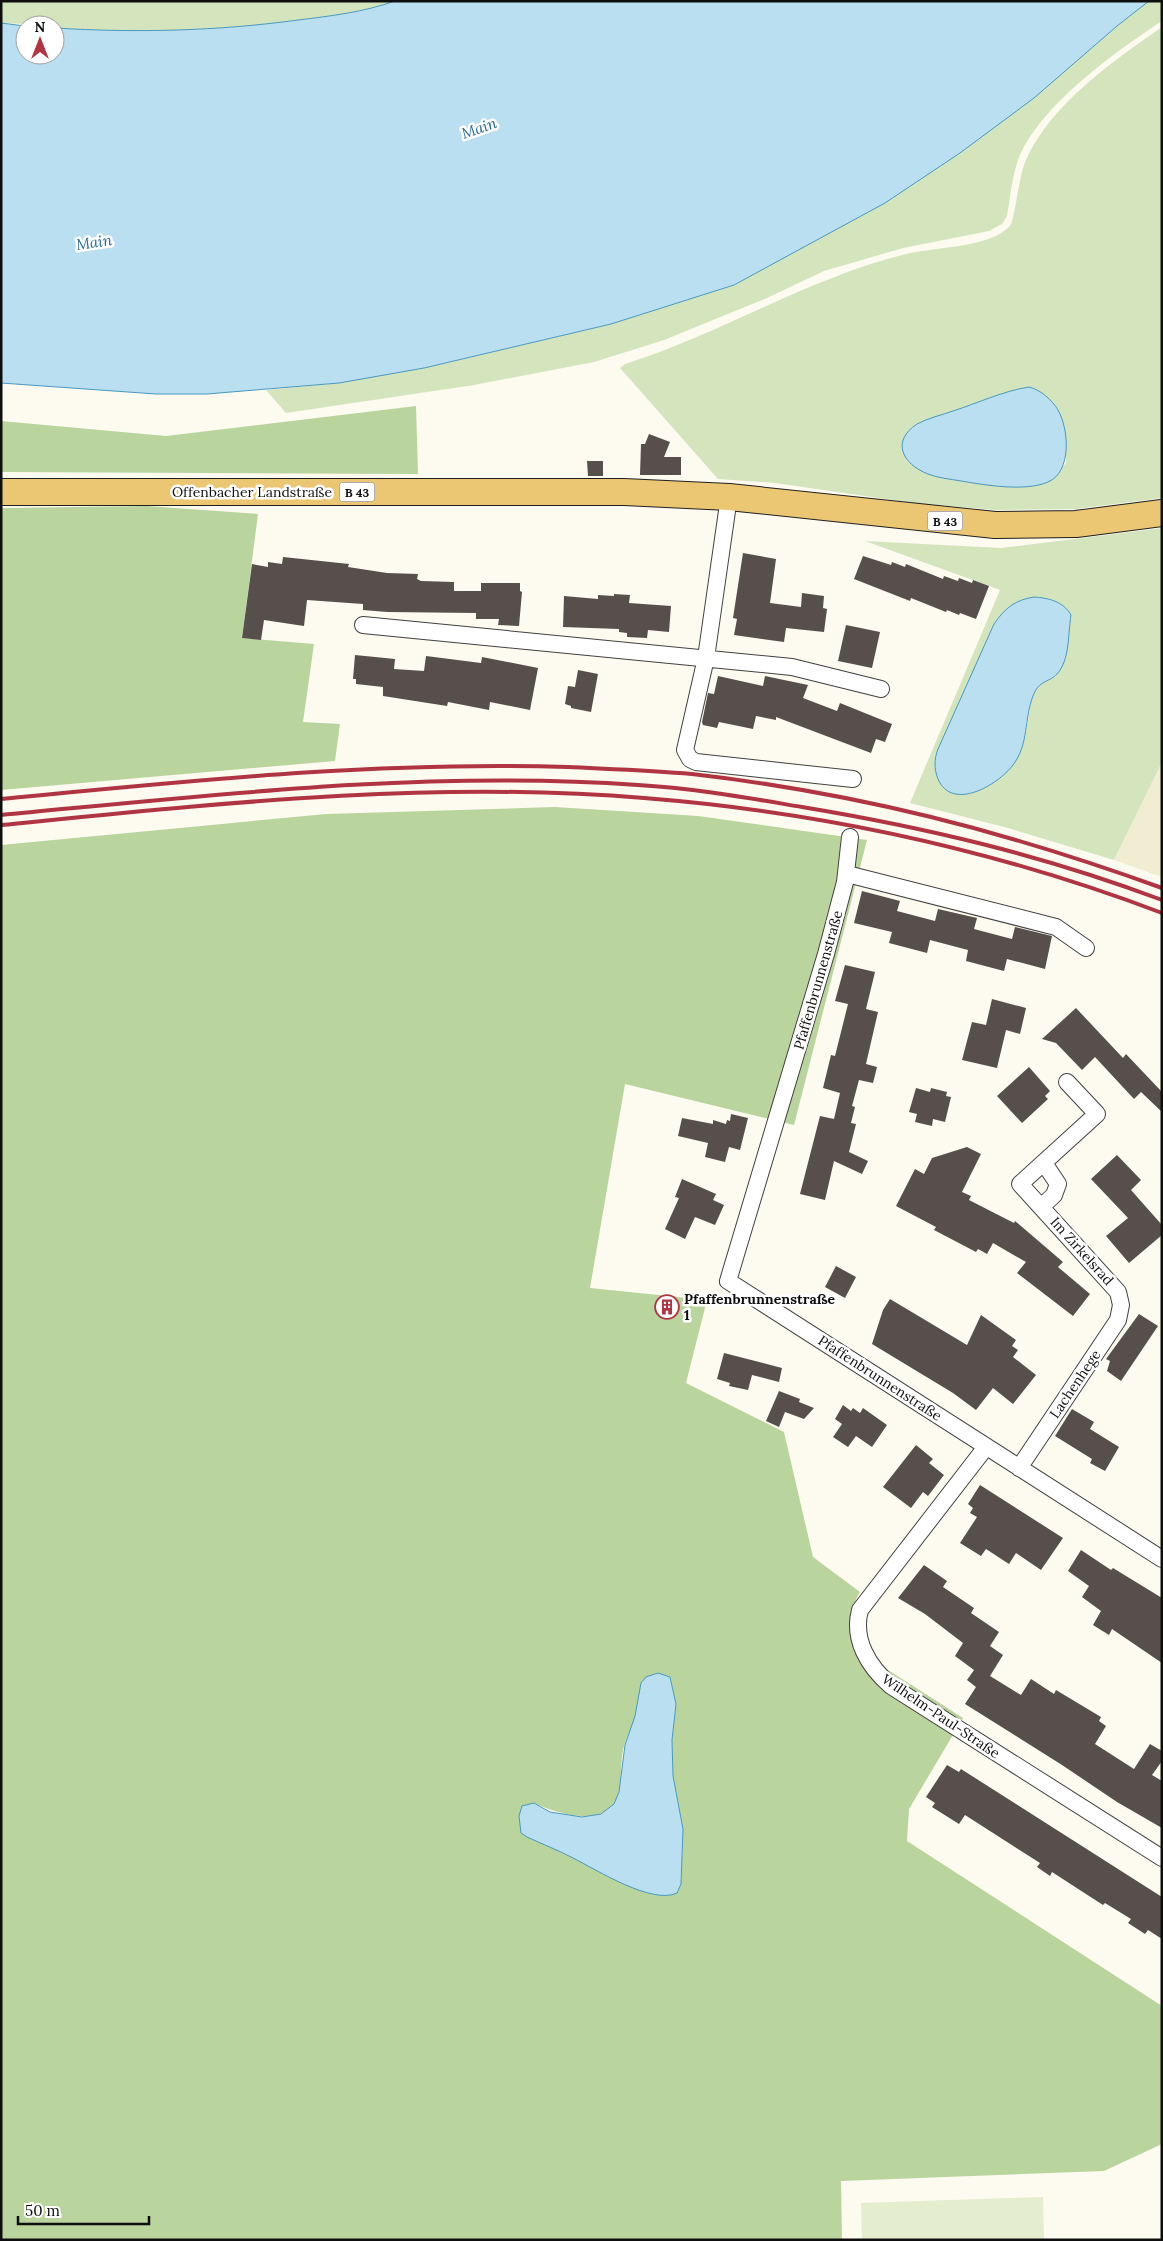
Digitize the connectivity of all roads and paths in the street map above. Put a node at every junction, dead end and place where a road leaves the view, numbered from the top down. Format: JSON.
{"nodes":[{"id":1,"x":1,"y":492,"type":"edge"},
{"id":2,"x":721,"y":496,"type":"junction"},
{"id":3,"x":1162,"y":513,"type":"edge"},
{"id":4,"x":363,"y":625,"type":"dead end"},
{"id":5,"x":706,"y":658,"type":"junction"},
{"id":6,"x":881,"y":689,"type":"dead end"},
{"id":7,"x":853,"y":778,"type":"dead end"},
{"id":8,"x":850,"y":837,"type":"dead end"},
{"id":9,"x":846,"y":874,"type":"junction"},
{"id":10,"x":1086,"y":948,"type":"dead end"},
{"id":11,"x":1067,"y":1082,"type":"dead end"},
{"id":12,"x":1044,"y":1164,"type":"junction"},
{"id":13,"x":1041,"y":1207,"type":"junction"},
{"id":14,"x":1121,"y":1297,"type":"joint"},
{"id":15,"x":986,"y":1446,"type":"junction"},
{"id":16,"x":1020,"y":1468,"type":"junction"},
{"id":17,"x":1162,"y":1559,"type":"edge"},
{"id":18,"x":1162,"y":1858,"type":"edge"}],
"edges":[{"from":1,"to":2,"type":"main road","name":"Offenbacher Landstraße","number":"B 43"},
{"from":2,"to":3,"type":"main road","number":"B 43"},
{"from":2,"to":5,"type":"street"},
{"from":4,"to":5,"type":"street"},
{"from":5,"to":6,"type":"street"},
{"from":5,"to":7,"type":"street"},
{"from":8,"to":9,"type":"street","name":"Pfaffenbrunnenstraße"},
{"from":9,"to":10,"type":"street"},
{"from":9,"to":15,"type":"street","name":"Pfaffenbrunnenstraße"},
{"from":11,"to":12,"type":"street","name":"Im Zirkelsrad"},
{"from":12,"to":13,"type":"street","name":"Im Zirkelsrad"},
{"from":12,"to":13,"type":"street","name":"Im Zirkelsrad"},
{"from":13,"to":14,"type":"street","name":"Im Zirkelsrad"},
{"from":14,"to":16,"type":"street","name":"Lachenhege"},
{"from":15,"to":16,"type":"street","name":"Pfaffenbrunnenstraße"},
{"from":15,"to":18,"type":"street","name":"Wilhelm-Paul-Straße"},
{"from":16,"to":17,"type":"street","name":"Pfaffenbrunnenstraße"}]}
